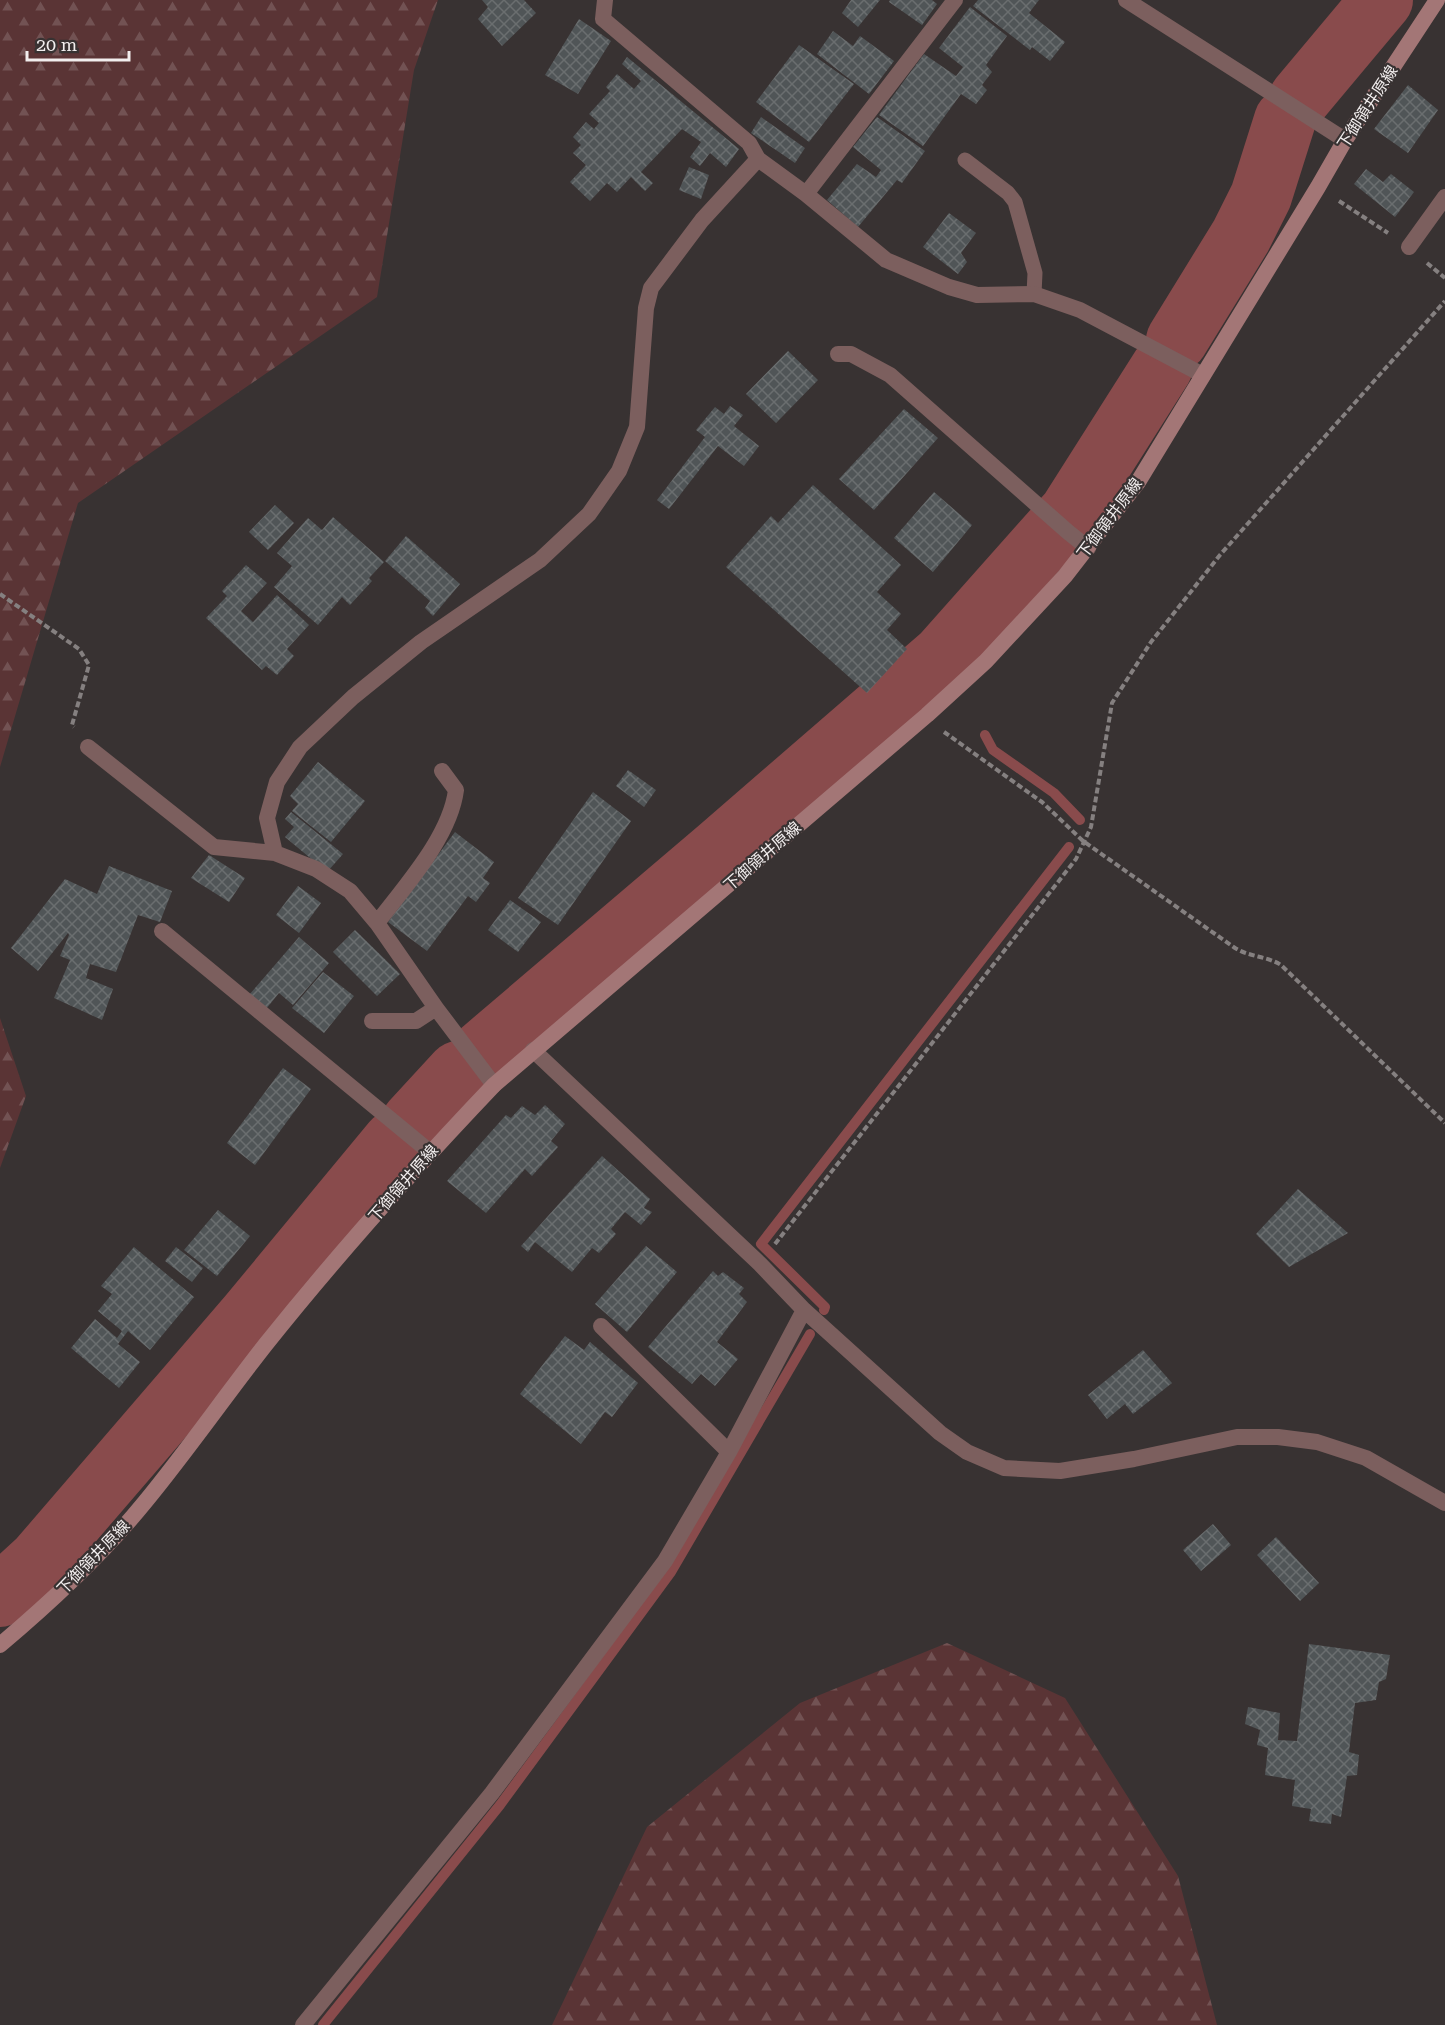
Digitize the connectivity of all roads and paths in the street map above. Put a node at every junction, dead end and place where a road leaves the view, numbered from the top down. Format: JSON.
{"nodes":[{"id":1,"x":605,"y":0,"type":"edge"},
{"id":2,"x":955,"y":0,"type":"edge"},
{"id":3,"x":1126,"y":0,"type":"edge"},
{"id":4,"x":1437,"y":0,"type":"edge"},
{"id":5,"x":1345,"y":140,"type":"junction"},
{"id":6,"x":758,"y":159,"type":"junction"},
{"id":7,"x":965,"y":160,"type":"dead end"},
{"id":8,"x":1318,"y":187,"type":"junction"},
{"id":9,"x":806,"y":194,"type":"junction"},
{"id":10,"x":1445,"y":197,"type":"edge"},
{"id":11,"x":1409,"y":247,"type":"junction"},
{"id":12,"x":1445,"y":278,"type":"edge"},
{"id":13,"x":1034,"y":294,"type":"junction"},
{"id":14,"x":1445,"y":301,"type":"edge"},
{"id":15,"x":838,"y":354,"type":"dead end"},
{"id":16,"x":1203,"y":375,"type":"junction"},
{"id":17,"x":1088,"y":548,"type":"junction"},
{"id":18,"x":0,"y":594,"type":"edge"},
{"id":19,"x":927,"y":715,"type":"junction"},
{"id":20,"x":88,"y":747,"type":"joint"},
{"id":21,"x":442,"y":771,"type":"dead end"},
{"id":22,"x":1083,"y":841,"type":"junction"},
{"id":23,"x":275,"y":853,"type":"junction"},
{"id":24,"x":377,"y":923,"type":"junction"},
{"id":25,"x":162,"y":931,"type":"dead end"},
{"id":26,"x":435,"y":1008,"type":"junction"},
{"id":27,"x":372,"y":1021,"type":"dead end"},
{"id":28,"x":533,"y":1050,"type":"junction"},
{"id":29,"x":494,"y":1085,"type":"junction"},
{"id":30,"x":1445,"y":1123,"type":"edge"},
{"id":31,"x":430,"y":1152,"type":"junction"},
{"id":32,"x":774,"y":1246,"type":"dead end"},
{"id":33,"x":804,"y":1310,"type":"junction"},
{"id":34,"x":601,"y":1326,"type":"dead end"},
{"id":35,"x":729,"y":1452,"type":"junction"},
{"id":36,"x":1445,"y":1503,"type":"edge"},
{"id":37,"x":0,"y":1645,"type":"edge"},
{"id":38,"x":303,"y":2025,"type":"edge"}],
"edges":[{"from":1,"to":6,"type":"street"},
{"from":2,"to":9,"type":"street"},
{"from":3,"to":5,"type":"street"},
{"from":4,"to":5,"type":"main road","name":"下御領井原線"},
{"from":5,"to":8,"type":"main road","name":"下御領井原線"},
{"from":6,"to":9,"type":"street"},
{"from":6,"to":23,"type":"street"},
{"from":7,"to":13,"type":"lane"},
{"from":8,"to":11,"type":"path"},
{"from":8,"to":16,"type":"main road","name":"下御領井原線"},
{"from":9,"to":13,"type":"street"},
{"from":10,"to":11,"type":"street"},
{"from":11,"to":12,"type":"path"},
{"from":13,"to":16,"type":"street"},
{"from":14,"to":22,"type":"path"},
{"from":15,"to":17,"type":"street"},
{"from":16,"to":17,"type":"main road","name":"下御領井原線"},
{"from":17,"to":19,"type":"main road","name":"下御領井原線"},
{"from":18,"to":20,"type":"path"},
{"from":19,"to":22,"type":"path"},
{"from":19,"to":28,"type":"main road","name":"下御領井原線"},
{"from":20,"to":23,"type":"street"},
{"from":21,"to":24,"type":"street"},
{"from":22,"to":30,"type":"path"},
{"from":22,"to":32,"type":"path"},
{"from":23,"to":24,"type":"street"},
{"from":24,"to":26,"type":"street"},
{"from":25,"to":31,"type":"street"},
{"from":26,"to":27,"type":"street"},
{"from":26,"to":29,"type":"street"},
{"from":28,"to":29,"type":"main road","name":"下御領井原線"},
{"from":28,"to":33,"type":"street"},
{"from":29,"to":31,"type":"main road","name":"下御領井原線"},
{"from":31,"to":37,"type":"main road","name":"下御領井原線"},
{"from":33,"to":35,"type":"street"},
{"from":33,"to":36,"type":"street"},
{"from":34,"to":35,"type":"street"},
{"from":35,"to":38,"type":"street"}]}
